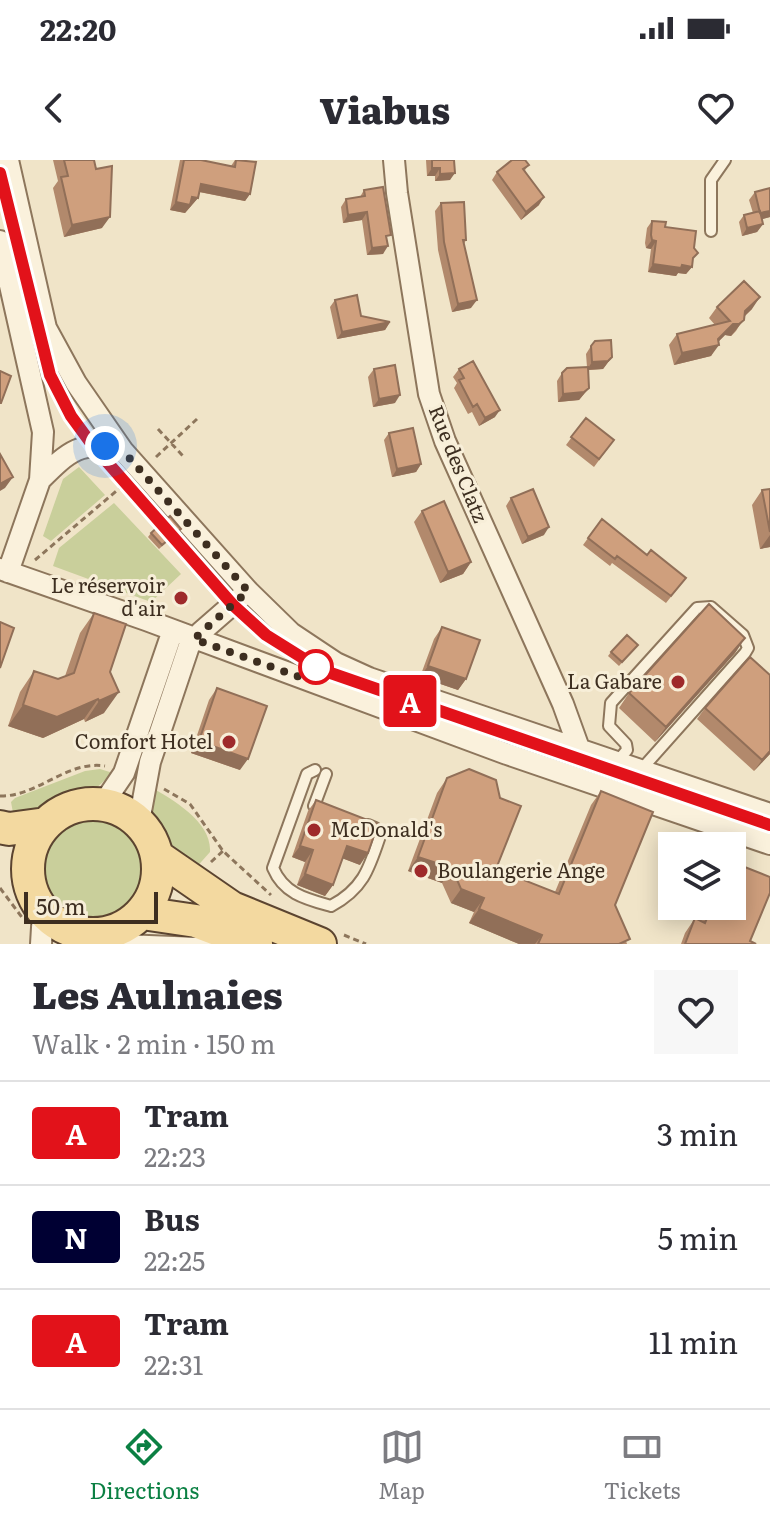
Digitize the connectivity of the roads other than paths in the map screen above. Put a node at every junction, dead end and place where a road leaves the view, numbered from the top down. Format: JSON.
{"nodes":[{"id":1,"x":8,"y":160,"type":"edge"},
{"id":2,"x":394,"y":160,"type":"edge"},
{"id":3,"x":725,"y":160,"type":"edge"},
{"id":4,"x":711,"y":231,"type":"dead end"},
{"id":5,"x":0,"y":241,"type":"edge"},
{"id":6,"x":123,"y":451,"type":"junction"},
{"id":7,"x":40,"y":480,"type":"junction"},
{"id":8,"x":7,"y":566,"type":"edge"},
{"id":9,"x":248,"y":591,"type":"junction"},
{"id":10,"x":173,"y":630,"type":"junction"},
{"id":11,"x":194,"y":639,"type":"junction"},
{"id":12,"x":580,"y":751,"type":"junction"},
{"id":13,"x":616,"y":763,"type":"junction"},
{"id":14,"x":640,"y":771,"type":"junction"},
{"id":15,"x":103,"y":804,"type":"junction"},
{"id":16,"x":326,"y":810,"type":"edge"},
{"id":17,"x":770,"y":814,"type":"edge"},
{"id":18,"x":350,"y":819,"type":"edge"},
{"id":19,"x":139,"y":822,"type":"junction"},
{"id":20,"x":46,"y":824,"type":"junction"},
{"id":21,"x":0,"y":827,"type":"edge"},
{"id":22,"x":770,"y":844,"type":"edge"},
{"id":23,"x":158,"y":857,"type":"junction"},
{"id":24,"x":0,"y":863,"type":"edge"},
{"id":25,"x":15,"y":885,"type":"edge"},
{"id":26,"x":142,"y":913,"type":"junction"},
{"id":27,"x":36,"y":919,"type":"junction"},
{"id":28,"x":89,"y":937,"type":"edge"},
{"id":29,"x":330,"y":939,"type":"edge"},
{"id":30,"x":41,"y":944,"type":"edge"},
{"id":31,"x":225,"y":944,"type":"edge"},
{"id":32,"x":256,"y":944,"type":"edge"}],
"edges":[{"from":1,"to":6,"type":"street"},
{"from":2,"to":12,"type":"street","name":"Rue des Clatz"},
{"from":3,"to":4,"type":"lane"},
{"from":5,"to":7,"type":"street"},
{"from":6,"to":7,"type":"street"},
{"from":6,"to":9,"type":"street"},
{"from":7,"to":8,"type":"street"},
{"from":8,"to":10,"type":"street"},
{"from":9,"to":11,"type":"street"},
{"from":9,"to":12,"type":"street"},
{"from":10,"to":11,"type":"street"},
{"from":10,"to":15,"type":"street"},
{"from":11,"to":19,"type":"street"},
{"from":11,"to":22,"type":"street"},
{"from":12,"to":13,"type":"street"},
{"from":13,"to":14,"type":"street"},
{"from":13,"to":14,"type":"lane"},
{"from":14,"to":17,"type":"street"},
{"from":15,"to":19,"type":"main road"},
{"from":15,"to":20,"type":"main road"},
{"from":16,"to":18,"type":"lane"},
{"from":19,"to":23,"type":"main road"},
{"from":20,"to":21,"type":"main road"},
{"from":20,"to":25,"type":"main road"},
{"from":23,"to":26,"type":"main road"},
{"from":23,"to":29,"type":"main road"},
{"from":24,"to":25,"type":"main road"},
{"from":25,"to":27,"type":"main road"},
{"from":26,"to":28,"type":"main road"},
{"from":26,"to":32,"type":"main road"},
{"from":27,"to":28,"type":"main road"},
{"from":27,"to":30,"type":"street"},
{"from":28,"to":31,"type":"lane"}]}
